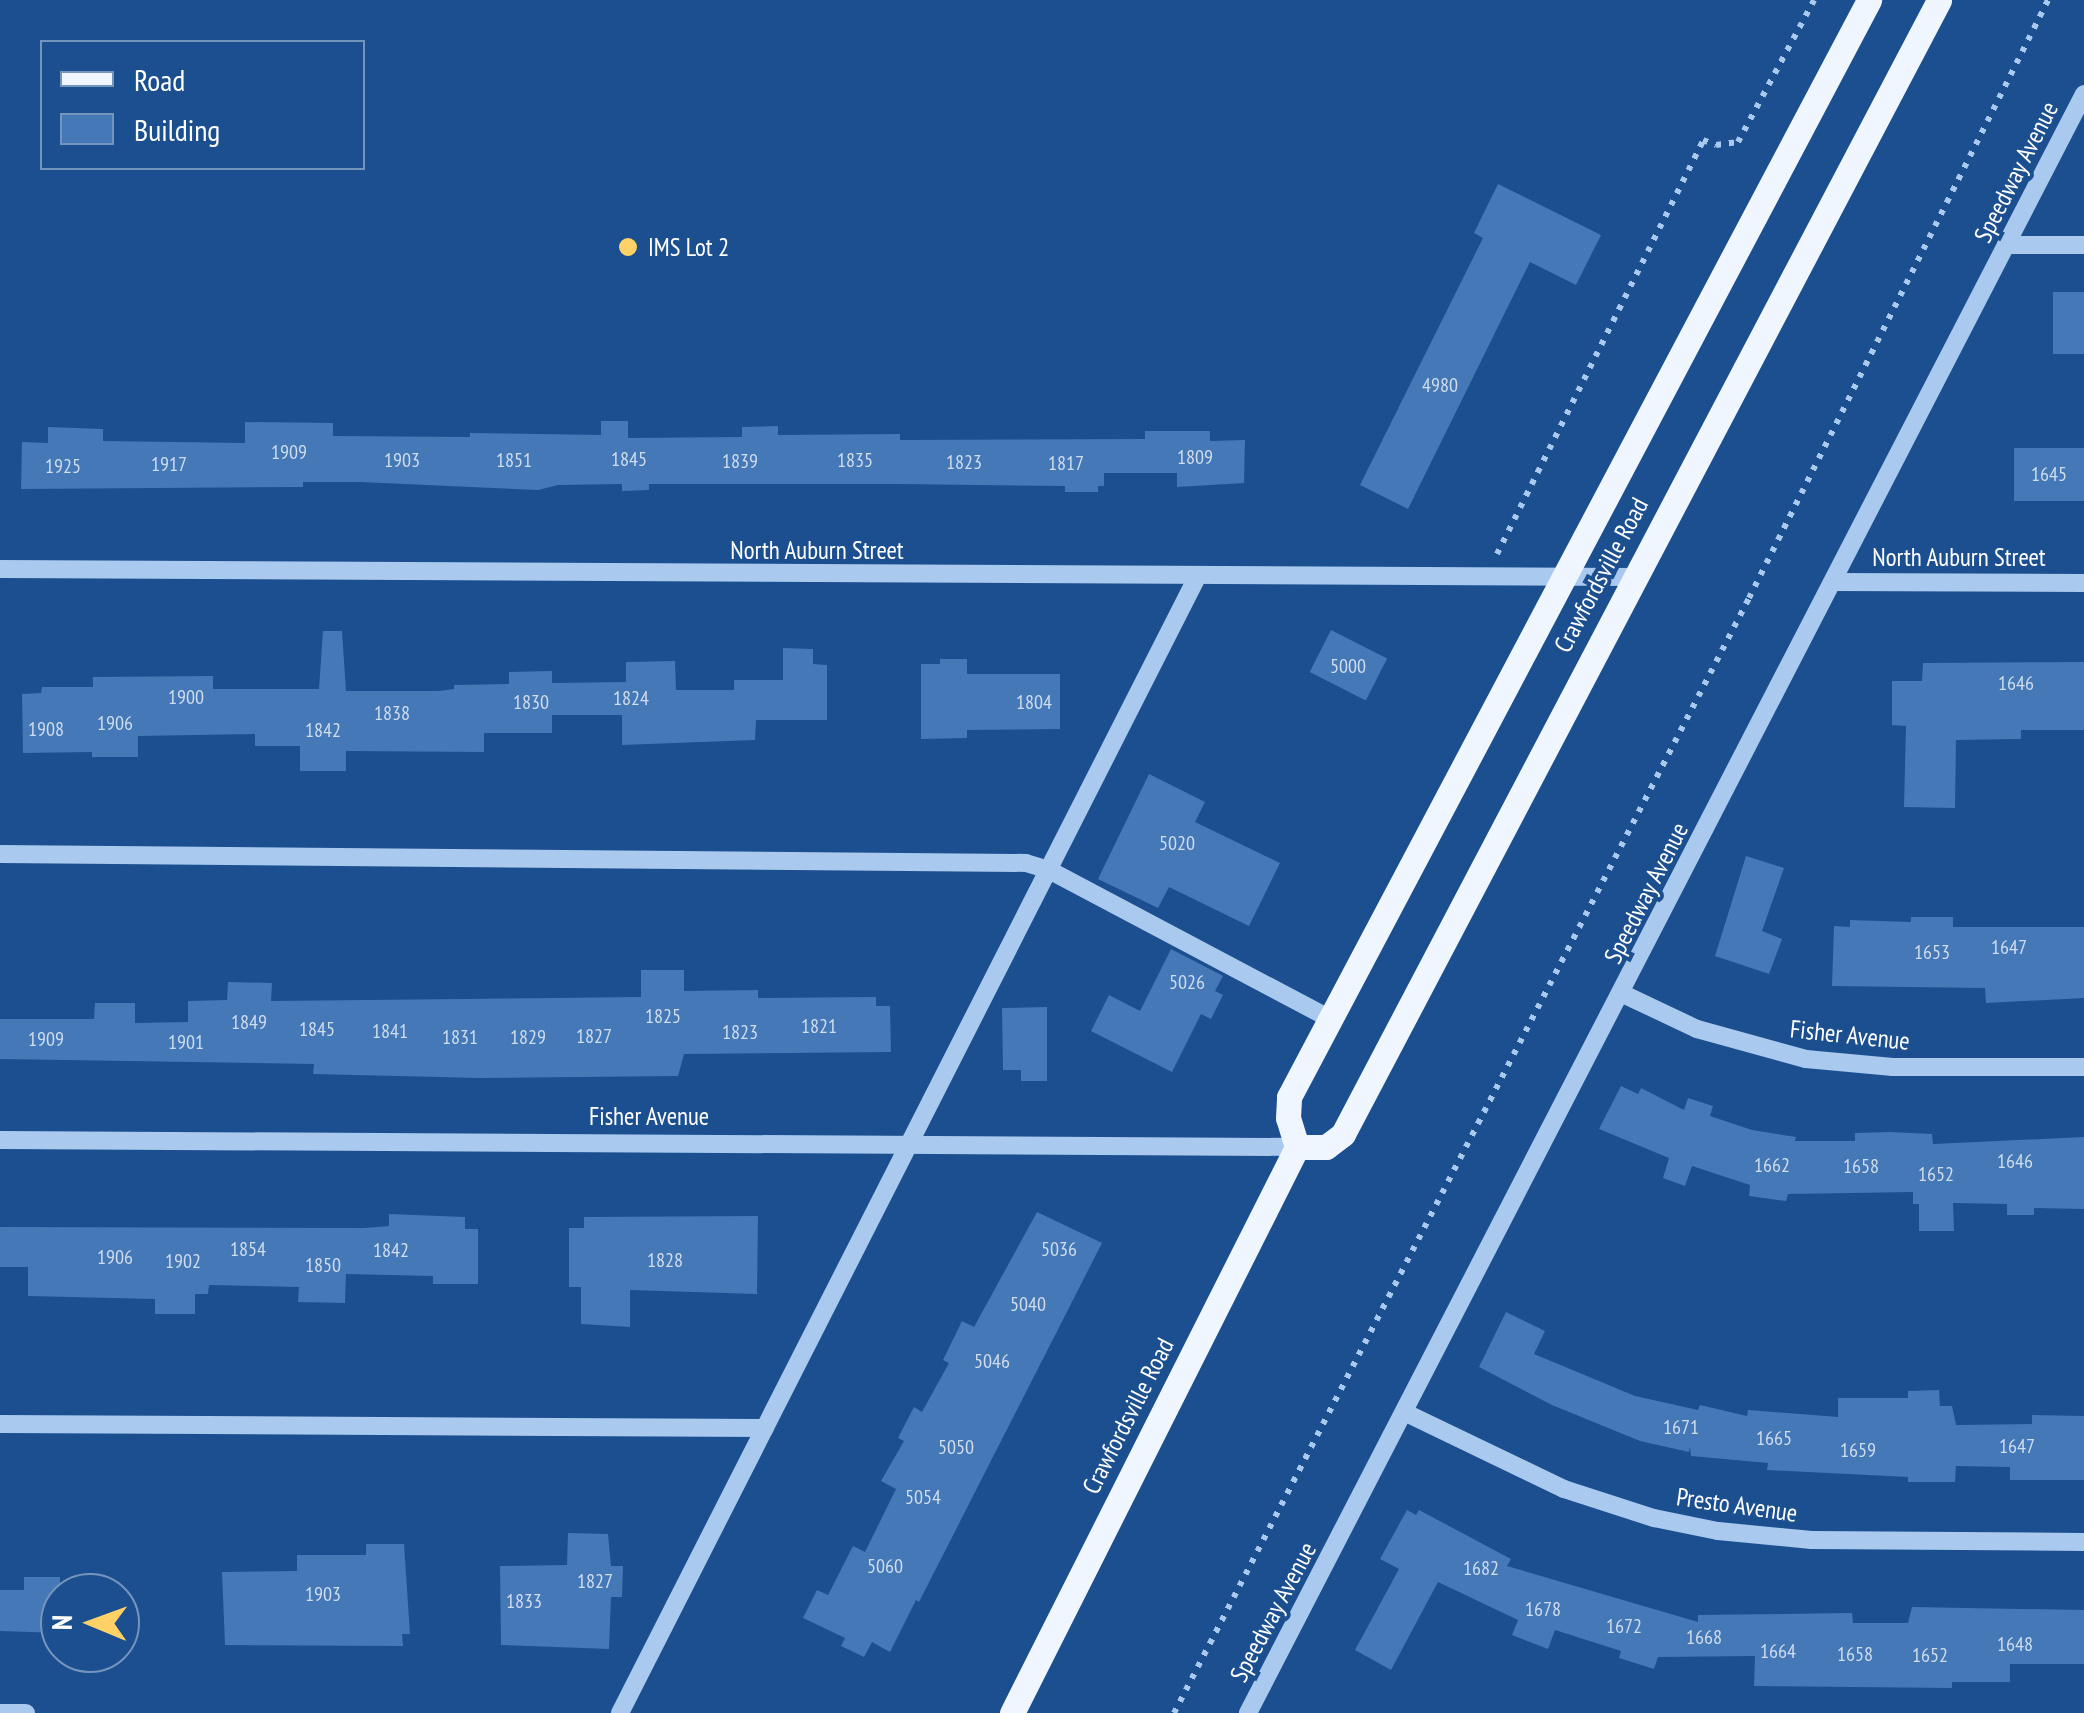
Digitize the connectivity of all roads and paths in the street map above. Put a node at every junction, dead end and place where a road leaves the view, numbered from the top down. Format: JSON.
{"nodes":[{"id":1,"x":1814,"y":0,"type":"edge"},
{"id":2,"x":1869,"y":0,"type":"edge"},
{"id":3,"x":1939,"y":0,"type":"edge"},
{"id":4,"x":2048,"y":0,"type":"edge"},
{"id":5,"x":2084,"y":94,"type":"edge"},
{"id":6,"x":2006,"y":244,"type":"junction"},
{"id":7,"x":2084,"y":245,"type":"edge"},
{"id":8,"x":0,"y":569,"type":"edge"},
{"id":9,"x":1198,"y":577,"type":"junction"},
{"id":10,"x":1634,"y":577,"type":"junction"},
{"id":11,"x":1488,"y":579,"type":"junction"},
{"id":12,"x":1561,"y":580,"type":"junction"},
{"id":13,"x":1834,"y":582,"type":"junction"},
{"id":14,"x":2084,"y":583,"type":"edge"},
{"id":15,"x":0,"y":854,"type":"edge"},
{"id":16,"x":1049,"y":870,"type":"junction"},
{"id":17,"x":1623,"y":994,"type":"junction"},
{"id":18,"x":1332,"y":1020,"type":"junction"},
{"id":19,"x":2084,"y":1067,"type":"edge"},
{"id":20,"x":0,"y":1140,"type":"edge"},
{"id":21,"x":910,"y":1142,"type":"junction"},
{"id":22,"x":1297,"y":1147,"type":"junction"},
{"id":23,"x":1406,"y":1413,"type":"junction"},
{"id":24,"x":0,"y":1424,"type":"edge"},
{"id":25,"x":764,"y":1428,"type":"junction"},
{"id":26,"x":2084,"y":1542,"type":"edge"},
{"id":27,"x":0,"y":1713,"type":"edge"},
{"id":28,"x":26,"y":1713,"type":"edge"},
{"id":29,"x":620,"y":1713,"type":"edge"},
{"id":30,"x":1012,"y":1713,"type":"edge"},
{"id":31,"x":1174,"y":1713,"type":"edge"},
{"id":32,"x":1248,"y":1713,"type":"edge"}],
"edges":[{"from":1,"to":11,"type":"path"},
{"from":2,"to":12,"type":"main road","name":"Crawfordsville Road"},
{"from":3,"to":10,"type":"main road","name":"Crawfordsville Road"},
{"from":4,"to":31,"type":"path"},
{"from":5,"to":6,"type":"street","name":"Speedway Avenue"},
{"from":6,"to":7,"type":"street"},
{"from":6,"to":13,"type":"street","name":"Speedway Avenue"},
{"from":8,"to":9,"type":"street","name":"North Auburn Street"},
{"from":9,"to":11,"type":"street","name":"North Auburn Street"},
{"from":9,"to":16,"type":"street"},
{"from":10,"to":12,"type":"street","name":"North Auburn Street"},
{"from":10,"to":22,"type":"main road","name":"Crawfordsville Road"},
{"from":11,"to":12,"type":"street","name":"North Auburn Street"},
{"from":12,"to":18,"type":"main road","name":"Crawfordsville Road"},
{"from":13,"to":14,"type":"street","name":"North Auburn Street"},
{"from":13,"to":17,"type":"street","name":"Speedway Avenue"},
{"from":15,"to":16,"type":"street"},
{"from":16,"to":18,"type":"street"},
{"from":16,"to":21,"type":"street"},
{"from":17,"to":19,"type":"street","name":"Fisher Avenue"},
{"from":17,"to":23,"type":"street","name":"Speedway Avenue"},
{"from":18,"to":22,"type":"main road","name":"Crawfordsville Road"},
{"from":20,"to":21,"type":"street","name":"Fisher Avenue"},
{"from":21,"to":22,"type":"street","name":"Fisher Avenue"},
{"from":21,"to":25,"type":"street"},
{"from":22,"to":30,"type":"main road","name":"Crawfordsville Road"},
{"from":23,"to":26,"type":"street","name":"Presto Avenue"},
{"from":23,"to":32,"type":"street","name":"Speedway Avenue"},
{"from":24,"to":25,"type":"street"},
{"from":25,"to":29,"type":"street"},
{"from":27,"to":28,"type":"street"}]}
